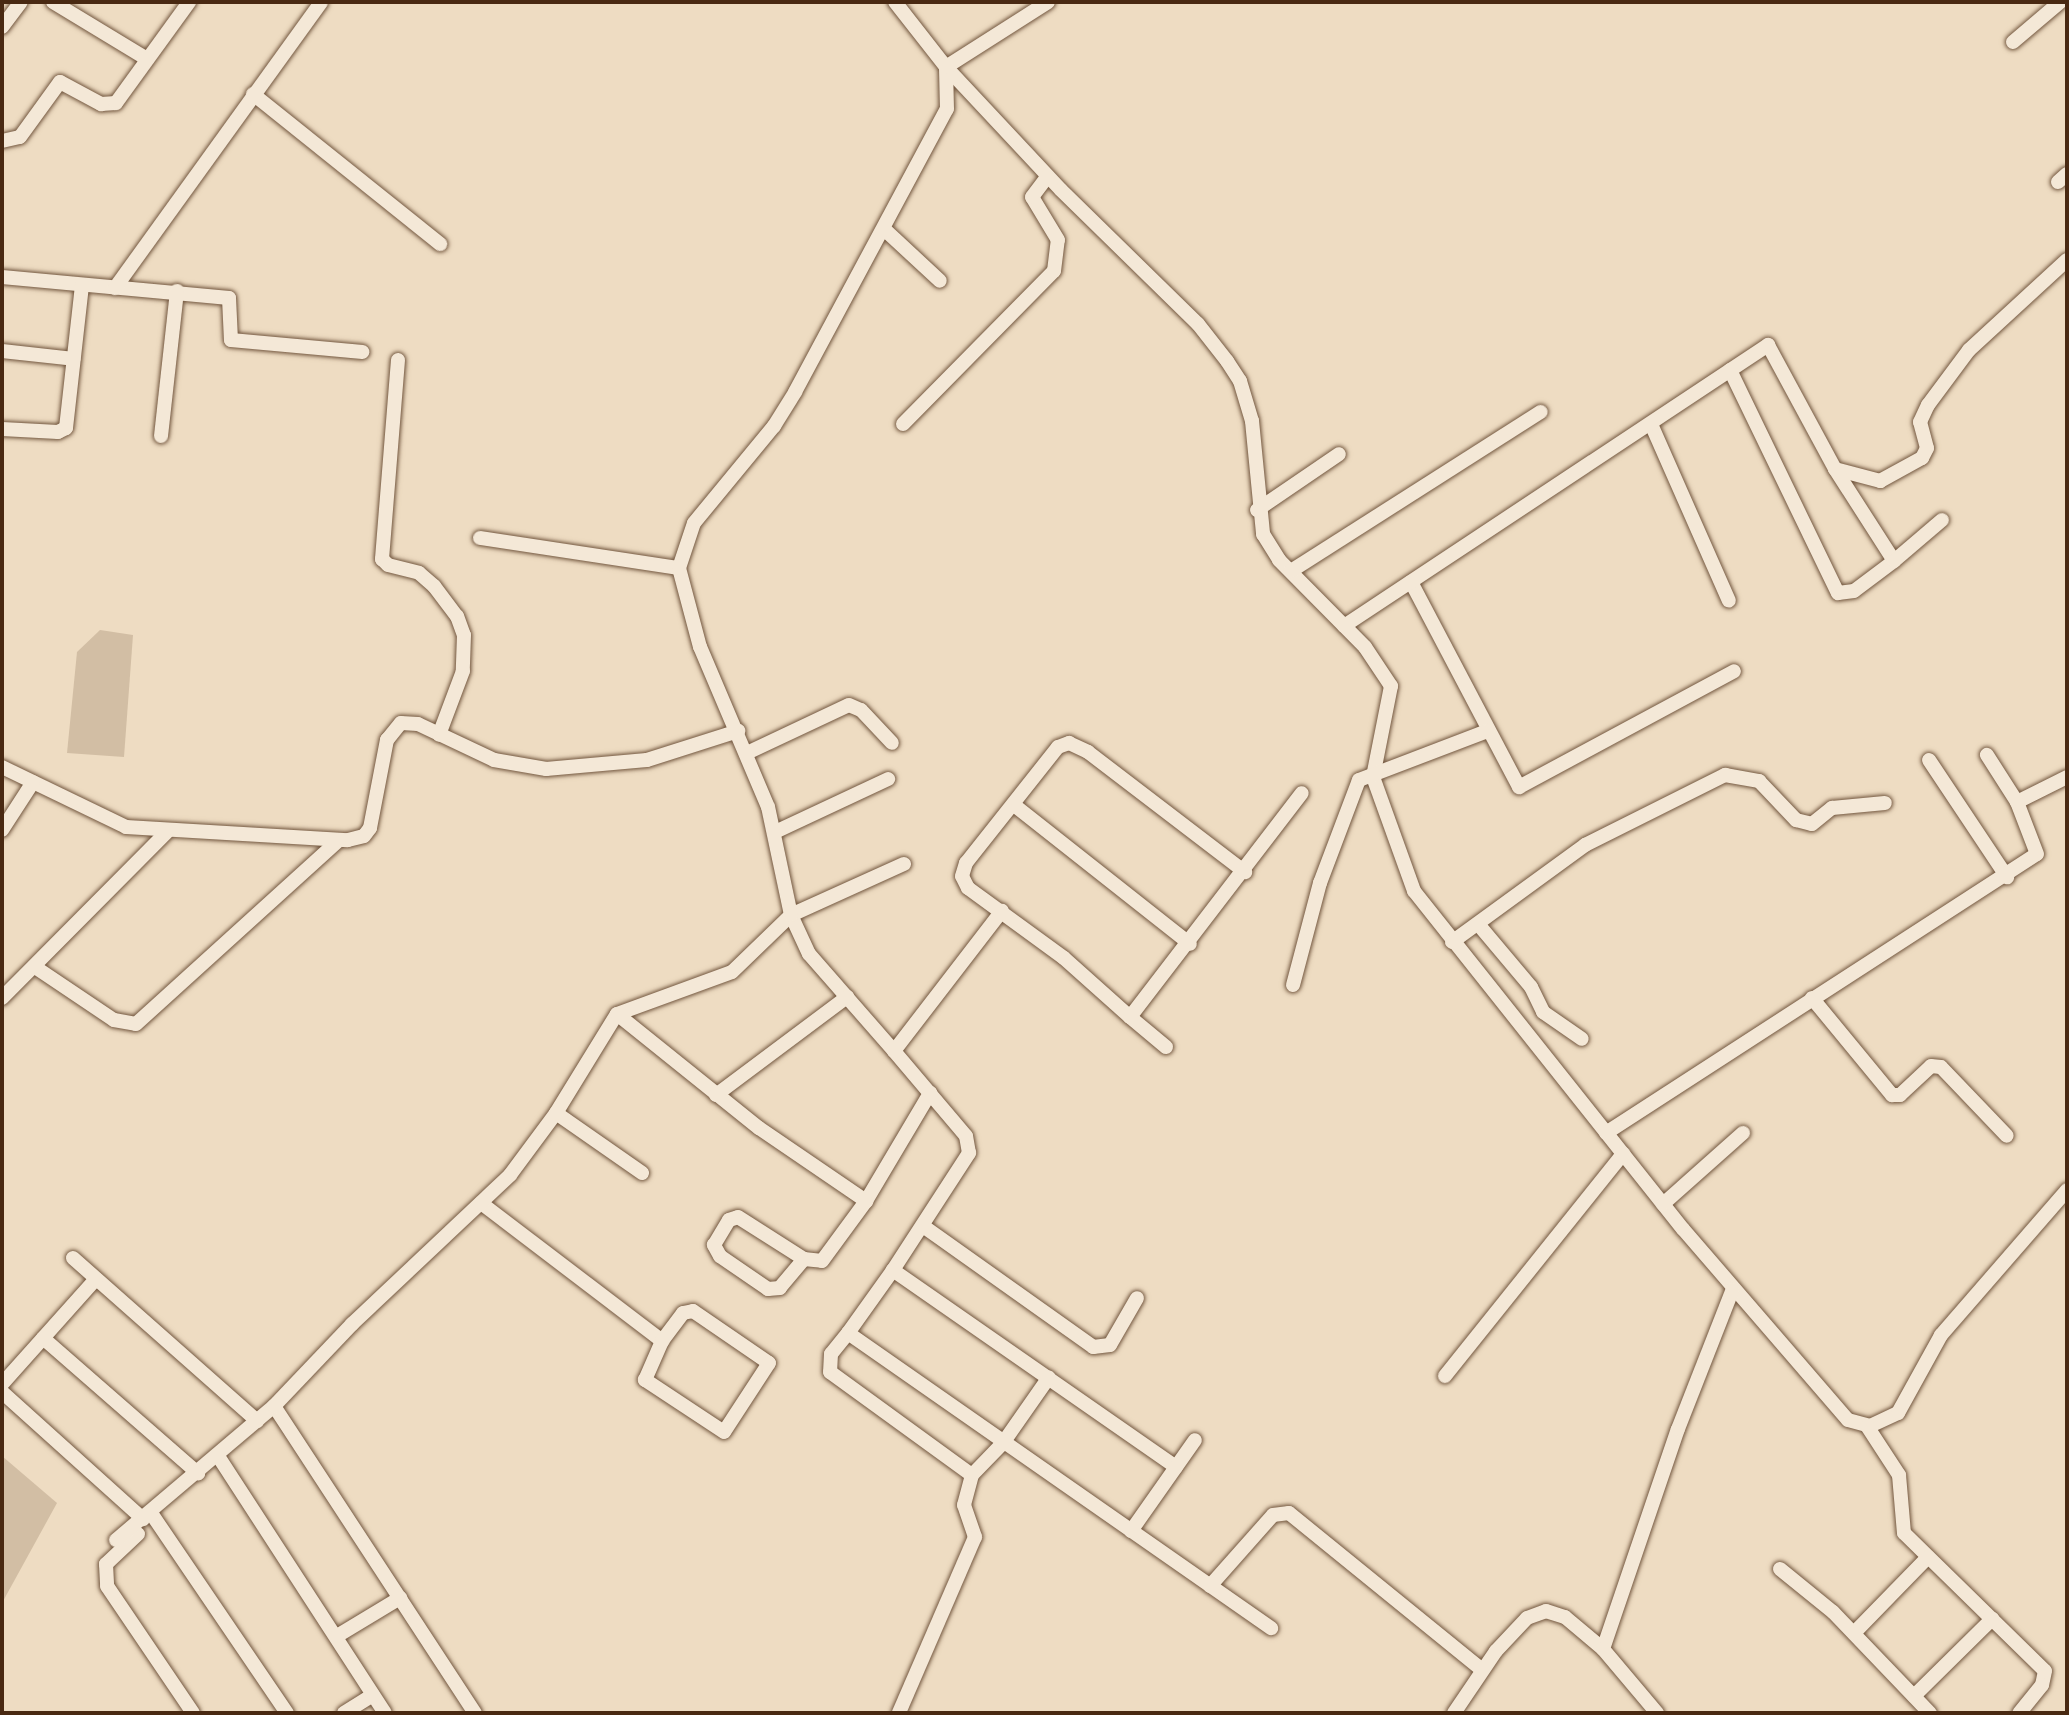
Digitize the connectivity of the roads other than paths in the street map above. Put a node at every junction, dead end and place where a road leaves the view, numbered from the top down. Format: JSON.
{"nodes":[{"id":1,"x":21,"y":2,"type":"edge"},
{"id":2,"x":53,"y":2,"type":"edge"},
{"id":3,"x":189,"y":2,"type":"edge"},
{"id":4,"x":895,"y":2,"type":"edge"},
{"id":5,"x":1048,"y":2,"type":"edge"},
{"id":6,"x":2060,"y":2,"type":"edge"},
{"id":7,"x":315,"y":4,"type":"edge"},
{"id":8,"x":2,"y":27,"type":"edge"},
{"id":9,"x":2013,"y":42,"type":"dead end"},
{"id":10,"x":147,"y":59,"type":"junction"},
{"id":11,"x":946,"y":67,"type":"junction"},
{"id":12,"x":253,"y":94,"type":"junction"},
{"id":13,"x":2,"y":141,"type":"edge"},
{"id":14,"x":1048,"y":176,"type":"junction"},
{"id":15,"x":884,"y":229,"type":"junction"},
{"id":16,"x":440,"y":244,"type":"dead end"},
{"id":17,"x":2067,"y":260,"type":"edge"},
{"id":18,"x":2,"y":277,"type":"edge"},
{"id":19,"x":940,"y":281,"type":"dead end"},
{"id":20,"x":82,"y":285,"type":"junction"},
{"id":21,"x":115,"y":288,"type":"junction"},
{"id":22,"x":177,"y":291,"type":"junction"},
{"id":23,"x":2,"y":351,"type":"edge"},
{"id":24,"x":362,"y":352,"type":"dead end"},
{"id":25,"x":74,"y":359,"type":"junction"},
{"id":26,"x":398,"y":360,"type":"dead end"},
{"id":27,"x":1730,"y":370,"type":"junction"},
{"id":28,"x":1541,"y":412,"type":"dead end"},
{"id":29,"x":903,"y":424,"type":"dead end"},
{"id":30,"x":1651,"y":424,"type":"junction"},
{"id":31,"x":2,"y":429,"type":"edge"},
{"id":32,"x":161,"y":436,"type":"dead end"},
{"id":33,"x":1339,"y":454,"type":"dead end"},
{"id":34,"x":1835,"y":469,"type":"junction"},
{"id":35,"x":1257,"y":510,"type":"junction"},
{"id":36,"x":1942,"y":520,"type":"dead end"},
{"id":37,"x":480,"y":538,"type":"dead end"},
{"id":38,"x":1894,"y":561,"type":"junction"},
{"id":39,"x":679,"y":568,"type":"junction"},
{"id":40,"x":1291,"y":571,"type":"junction"},
{"id":41,"x":1411,"y":582,"type":"junction"},
{"id":42,"x":1729,"y":601,"type":"dead end"},
{"id":43,"x":1344,"y":626,"type":"junction"},
{"id":44,"x":1734,"y":671,"type":"dead end"},
{"id":45,"x":738,"y":731,"type":"junction"},
{"id":46,"x":1487,"y":731,"type":"junction"},
{"id":47,"x":439,"y":735,"type":"junction"},
{"id":48,"x":892,"y":743,"type":"dead end"},
{"id":49,"x":749,"y":752,"type":"junction"},
{"id":50,"x":1987,"y":755,"type":"dead end"},
{"id":51,"x":1929,"y":760,"type":"dead end"},
{"id":52,"x":2,"y":767,"type":"edge"},
{"id":53,"x":1373,"y":777,"type":"junction"},
{"id":54,"x":2067,"y":777,"type":"edge"},
{"id":55,"x":888,"y":779,"type":"dead end"},
{"id":56,"x":33,"y":782,"type":"junction"},
{"id":57,"x":1302,"y":793,"type":"dead end"},
{"id":58,"x":2017,"y":802,"type":"junction"},
{"id":59,"x":1885,"y":803,"type":"dead end"},
{"id":60,"x":1014,"y":805,"type":"junction"},
{"id":61,"x":2,"y":830,"type":"edge"},
{"id":62,"x":168,"y":831,"type":"junction"},
{"id":63,"x":775,"y":832,"type":"junction"},
{"id":64,"x":339,"y":840,"type":"junction"},
{"id":65,"x":904,"y":864,"type":"dead end"},
{"id":66,"x":1245,"y":872,"type":"junction"},
{"id":67,"x":2007,"y":877,"type":"junction"},
{"id":68,"x":1002,"y":911,"type":"junction"},
{"id":69,"x":791,"y":915,"type":"junction"},
{"id":70,"x":1478,"y":924,"type":"junction"},
{"id":71,"x":1452,"y":942,"type":"junction"},
{"id":72,"x":1190,"y":944,"type":"junction"},
{"id":73,"x":35,"y":967,"type":"junction"},
{"id":74,"x":1293,"y":985,"type":"dead end"},
{"id":75,"x":847,"y":997,"type":"junction"},
{"id":76,"x":2,"y":998,"type":"edge"},
{"id":77,"x":1812,"y":998,"type":"junction"},
{"id":78,"x":617,"y":1014,"type":"junction"},
{"id":79,"x":1130,"y":1017,"type":"junction"},
{"id":80,"x":1582,"y":1039,"type":"dead end"},
{"id":81,"x":1166,"y":1047,"type":"dead end"},
{"id":82,"x":894,"y":1051,"type":"junction"},
{"id":83,"x":930,"y":1093,"type":"junction"},
{"id":84,"x":716,"y":1095,"type":"junction"},
{"id":85,"x":556,"y":1113,"type":"junction"},
{"id":86,"x":1606,"y":1133,"type":"junction"},
{"id":87,"x":1743,"y":1133,"type":"dead end"},
{"id":88,"x":2007,"y":1136,"type":"dead end"},
{"id":89,"x":1623,"y":1154,"type":"junction"},
{"id":90,"x":642,"y":1173,"type":"dead end"},
{"id":91,"x":2067,"y":1190,"type":"edge"},
{"id":92,"x":866,"y":1201,"type":"junction"},
{"id":93,"x":481,"y":1203,"type":"junction"},
{"id":94,"x":1663,"y":1204,"type":"junction"},
{"id":95,"x":923,"y":1226,"type":"junction"},
{"id":96,"x":73,"y":1258,"type":"dead end"},
{"id":97,"x":804,"y":1259,"type":"junction"},
{"id":98,"x":893,"y":1270,"type":"junction"},
{"id":99,"x":96,"y":1279,"type":"junction"},
{"id":100,"x":1733,"y":1289,"type":"junction"},
{"id":101,"x":1137,"y":1298,"type":"dead end"},
{"id":102,"x":848,"y":1333,"type":"junction"},
{"id":103,"x":43,"y":1338,"type":"junction"},
{"id":104,"x":662,"y":1341,"type":"junction"},
{"id":105,"x":1445,"y":1376,"type":"dead end"},
{"id":106,"x":1049,"y":1377,"type":"junction"},
{"id":107,"x":2,"y":1384,"type":"edge"},
{"id":108,"x":2,"y":1392,"type":"edge"},
{"id":109,"x":274,"y":1406,"type":"junction"},
{"id":110,"x":257,"y":1421,"type":"junction"},
{"id":111,"x":1867,"y":1426,"type":"junction"},
{"id":112,"x":1195,"y":1440,"type":"dead end"},
{"id":113,"x":1003,"y":1443,"type":"junction"},
{"id":114,"x":218,"y":1456,"type":"junction"},
{"id":115,"x":1176,"y":1467,"type":"junction"},
{"id":116,"x":198,"y":1473,"type":"junction"},
{"id":117,"x":972,"y":1475,"type":"junction"},
{"id":118,"x":150,"y":1517,"type":"junction"},
{"id":119,"x":1131,"y":1531,"type":"junction"},
{"id":120,"x":116,"y":1540,"type":"dead end"},
{"id":121,"x":1928,"y":1557,"type":"junction"},
{"id":122,"x":1780,"y":1569,"type":"dead end"},
{"id":123,"x":1210,"y":1586,"type":"junction"},
{"id":124,"x":400,"y":1598,"type":"junction"},
{"id":125,"x":1992,"y":1619,"type":"junction"},
{"id":126,"x":1271,"y":1628,"type":"dead end"},
{"id":127,"x":1854,"y":1633,"type":"junction"},
{"id":128,"x":337,"y":1636,"type":"junction"},
{"id":129,"x":1603,"y":1649,"type":"junction"},
{"id":130,"x":1482,"y":1670,"type":"junction"},
{"id":131,"x":373,"y":1695,"type":"junction"},
{"id":132,"x":1914,"y":1696,"type":"junction"},
{"id":133,"x":2025,"y":1711,"type":"edge"},
{"id":134,"x":193,"y":1713,"type":"edge"},
{"id":135,"x":287,"y":1713,"type":"edge"},
{"id":136,"x":344,"y":1713,"type":"edge"},
{"id":137,"x":385,"y":1713,"type":"edge"},
{"id":138,"x":475,"y":1713,"type":"edge"},
{"id":139,"x":899,"y":1713,"type":"edge"},
{"id":140,"x":1454,"y":1713,"type":"edge"},
{"id":141,"x":1657,"y":1713,"type":"edge"},
{"id":142,"x":1930,"y":1713,"type":"edge"}],
"edges":[{"from":1,"to":8,"type":"street"},
{"from":2,"to":10,"type":"street"},
{"from":3,"to":10,"type":"street"},
{"from":4,"to":11,"type":"street"},
{"from":5,"to":11,"type":"street"},
{"from":6,"to":9,"type":"street"},
{"from":7,"to":12,"type":"street"},
{"from":10,"to":13,"type":"street"},
{"from":11,"to":14,"type":"street"},
{"from":11,"to":15,"type":"street"},
{"from":12,"to":16,"type":"street"},
{"from":12,"to":21,"type":"street"},
{"from":14,"to":29,"type":"street"},
{"from":14,"to":35,"type":"street"},
{"from":15,"to":19,"type":"street"},
{"from":15,"to":39,"type":"street"},
{"from":17,"to":34,"type":"street"},
{"from":18,"to":20,"type":"street"},
{"from":20,"to":21,"type":"street"},
{"from":20,"to":25,"type":"street"},
{"from":21,"to":22,"type":"street"},
{"from":22,"to":24,"type":"street"},
{"from":22,"to":32,"type":"street"},
{"from":23,"to":25,"type":"street"},
{"from":25,"to":31,"type":"street"},
{"from":26,"to":47,"type":"street"},
{"from":27,"to":30,"type":"street"},
{"from":27,"to":34,"type":"street"},
{"from":27,"to":38,"type":"street"},
{"from":28,"to":40,"type":"street"},
{"from":30,"to":41,"type":"street"},
{"from":30,"to":42,"type":"street"},
{"from":33,"to":35,"type":"street"},
{"from":34,"to":38,"type":"street"},
{"from":35,"to":40,"type":"street"},
{"from":36,"to":38,"type":"street"},
{"from":37,"to":39,"type":"street"},
{"from":39,"to":45,"type":"street"},
{"from":40,"to":43,"type":"street"},
{"from":41,"to":43,"type":"street"},
{"from":41,"to":46,"type":"street"},
{"from":43,"to":53,"type":"street"},
{"from":44,"to":46,"type":"street"},
{"from":45,"to":47,"type":"street"},
{"from":45,"to":49,"type":"street"},
{"from":46,"to":53,"type":"street"},
{"from":47,"to":64,"type":"street"},
{"from":48,"to":49,"type":"street"},
{"from":49,"to":63,"type":"street"},
{"from":50,"to":58,"type":"street"},
{"from":51,"to":67,"type":"street"},
{"from":52,"to":56,"type":"street"},
{"from":53,"to":71,"type":"street"},
{"from":53,"to":74,"type":"street"},
{"from":54,"to":58,"type":"street"},
{"from":55,"to":63,"type":"street"},
{"from":56,"to":61,"type":"street"},
{"from":56,"to":62,"type":"street"},
{"from":57,"to":66,"type":"street"},
{"from":58,"to":67,"type":"street"},
{"from":59,"to":70,"type":"street"},
{"from":60,"to":66,"type":"street"},
{"from":60,"to":68,"type":"street"},
{"from":60,"to":72,"type":"street"},
{"from":62,"to":64,"type":"street"},
{"from":62,"to":73,"type":"street"},
{"from":63,"to":69,"type":"street"},
{"from":64,"to":73,"type":"street"},
{"from":65,"to":69,"type":"street"},
{"from":66,"to":72,"type":"street"},
{"from":67,"to":77,"type":"street"},
{"from":68,"to":79,"type":"street"},
{"from":68,"to":82,"type":"street"},
{"from":69,"to":75,"type":"street"},
{"from":69,"to":78,"type":"street"},
{"from":70,"to":71,"type":"street"},
{"from":70,"to":80,"type":"street"},
{"from":71,"to":86,"type":"street"},
{"from":72,"to":79,"type":"street"},
{"from":73,"to":76,"type":"street"},
{"from":75,"to":82,"type":"street"},
{"from":75,"to":84,"type":"street"},
{"from":77,"to":86,"type":"street"},
{"from":77,"to":88,"type":"street"},
{"from":78,"to":84,"type":"street"},
{"from":78,"to":85,"type":"street"},
{"from":79,"to":81,"type":"street"},
{"from":82,"to":83,"type":"street"},
{"from":83,"to":92,"type":"street"},
{"from":83,"to":95,"type":"street"},
{"from":84,"to":92,"type":"street"},
{"from":85,"to":90,"type":"street"},
{"from":85,"to":93,"type":"street"},
{"from":86,"to":89,"type":"street"},
{"from":87,"to":94,"type":"street"},
{"from":89,"to":94,"type":"street"},
{"from":89,"to":105,"type":"street"},
{"from":91,"to":111,"type":"street"},
{"from":92,"to":97,"type":"street"},
{"from":93,"to":104,"type":"street"},
{"from":93,"to":109,"type":"street"},
{"from":94,"to":100,"type":"street"},
{"from":95,"to":98,"type":"street"},
{"from":95,"to":101,"type":"street"},
{"from":96,"to":99,"type":"street"},
{"from":97,"to":97,"type":"street"},
{"from":98,"to":102,"type":"street"},
{"from":98,"to":106,"type":"street"},
{"from":99,"to":103,"type":"street"},
{"from":99,"to":110,"type":"street"},
{"from":100,"to":111,"type":"street"},
{"from":100,"to":129,"type":"street"},
{"from":102,"to":113,"type":"street"},
{"from":102,"to":117,"type":"street"},
{"from":103,"to":107,"type":"street"},
{"from":103,"to":116,"type":"street"},
{"from":104,"to":104,"type":"street"},
{"from":106,"to":113,"type":"street"},
{"from":106,"to":115,"type":"street"},
{"from":108,"to":118,"type":"street"},
{"from":109,"to":110,"type":"street"},
{"from":109,"to":124,"type":"street"},
{"from":110,"to":114,"type":"street"},
{"from":111,"to":121,"type":"street"},
{"from":112,"to":115,"type":"street"},
{"from":113,"to":117,"type":"street"},
{"from":113,"to":119,"type":"street"},
{"from":114,"to":116,"type":"street"},
{"from":114,"to":128,"type":"street"},
{"from":115,"to":119,"type":"street"},
{"from":116,"to":118,"type":"street"},
{"from":117,"to":139,"type":"street"},
{"from":118,"to":120,"type":"street"},
{"from":118,"to":134,"type":"street"},
{"from":118,"to":135,"type":"street"},
{"from":119,"to":123,"type":"street"},
{"from":121,"to":125,"type":"street"},
{"from":121,"to":127,"type":"street"},
{"from":122,"to":127,"type":"street"},
{"from":123,"to":126,"type":"street"},
{"from":123,"to":130,"type":"street"},
{"from":124,"to":128,"type":"street"},
{"from":124,"to":138,"type":"street"},
{"from":125,"to":132,"type":"street"},
{"from":125,"to":133,"type":"street"},
{"from":127,"to":132,"type":"street"},
{"from":128,"to":131,"type":"street"},
{"from":129,"to":130,"type":"street"},
{"from":129,"to":141,"type":"street"},
{"from":130,"to":140,"type":"street"},
{"from":131,"to":136,"type":"street"},
{"from":131,"to":137,"type":"street"},
{"from":132,"to":142,"type":"street"}]}
